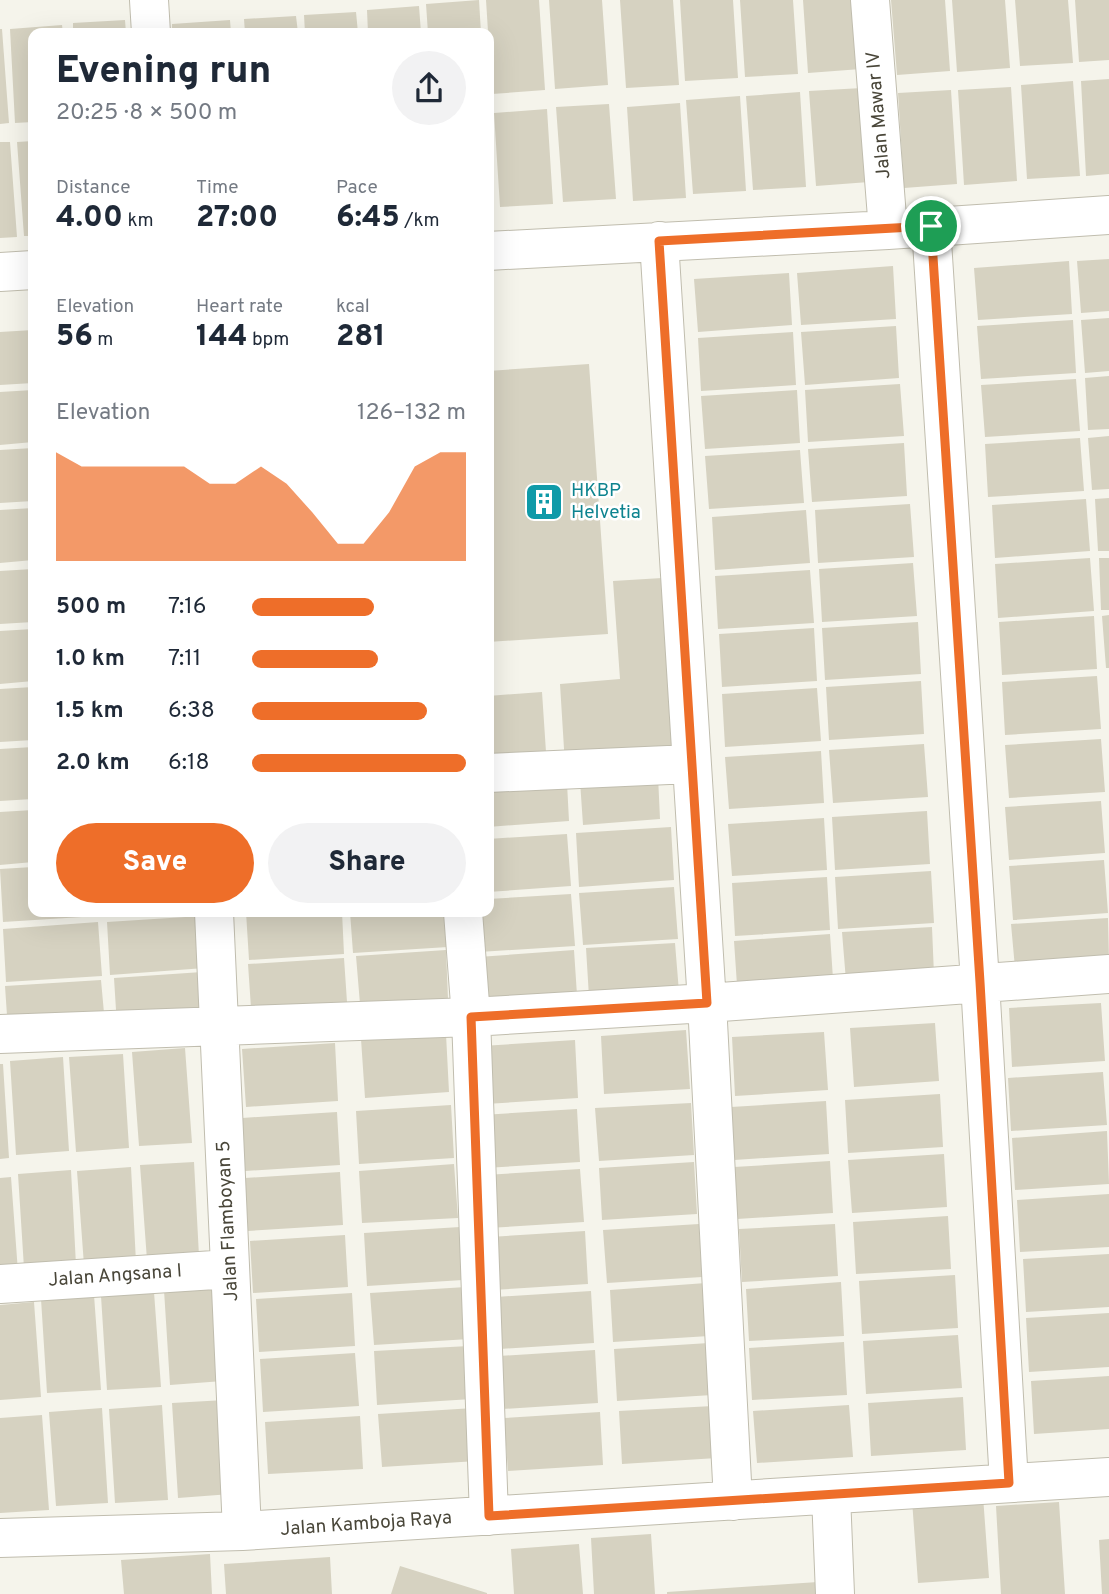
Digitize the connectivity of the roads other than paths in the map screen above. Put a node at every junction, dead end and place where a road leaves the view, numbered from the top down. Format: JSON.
{"nodes":[{"id":1,"x":149,"y":0,"type":"edge"},
{"id":2,"x":870,"y":0,"type":"edge"},
{"id":3,"x":151,"y":28,"type":"edge"},
{"id":4,"x":1109,"y":215,"type":"edge"},
{"id":5,"x":931,"y":226,"type":"junction"},
{"id":6,"x":888,"y":230,"type":"junction"},
{"id":7,"x":659,"y":241,"type":"junction"},
{"id":8,"x":494,"y":251,"type":"edge"},
{"id":9,"x":28,"y":270,"type":"edge"},
{"id":10,"x":0,"y":272,"type":"edge"},
{"id":11,"x":691,"y":764,"type":"junction"},
{"id":12,"x":494,"y":774,"type":"edge"},
{"id":13,"x":214,"y":917,"type":"edge"},
{"id":14,"x":463,"y":917,"type":"edge"},
{"id":15,"x":1109,"y":974,"type":"edge"},
{"id":16,"x":980,"y":982,"type":"junction"},
{"id":17,"x":707,"y":1003,"type":"junction"},
{"id":18,"x":471,"y":1017,"type":"junction"},
{"id":19,"x":219,"y":1027,"type":"junction"},
{"id":20,"x":0,"y":1034,"type":"edge"},
{"id":21,"x":230,"y":1269,"type":"junction"},
{"id":22,"x":0,"y":1284,"type":"edge"},
{"id":23,"x":1109,"y":1476,"type":"edge"},
{"id":24,"x":1009,"y":1483,"type":"junction"},
{"id":25,"x":831,"y":1495,"type":"junction"},
{"id":26,"x":733,"y":1501,"type":"junction"},
{"id":27,"x":489,"y":1516,"type":"junction"},
{"id":28,"x":242,"y":1531,"type":"junction"},
{"id":29,"x":0,"y":1538,"type":"edge"},
{"id":30,"x":835,"y":1594,"type":"edge"}],
"edges":[{"from":1,"to":3,"type":"street"},
{"from":2,"to":6,"type":"street","name":"Jalan Mawar IV"},
{"from":4,"to":5,"type":"street"},
{"from":5,"to":6,"type":"street"},
{"from":5,"to":16,"type":"street"},
{"from":6,"to":7,"type":"street"},
{"from":7,"to":8,"type":"street"},
{"from":7,"to":11,"type":"street"},
{"from":9,"to":10,"type":"street"},
{"from":11,"to":12,"type":"street"},
{"from":11,"to":17,"type":"street"},
{"from":13,"to":19,"type":"street","name":"Jalan Flamboyan 5"},
{"from":14,"to":18,"type":"street"},
{"from":15,"to":16,"type":"street"},
{"from":16,"to":17,"type":"street"},
{"from":16,"to":24,"type":"street"},
{"from":17,"to":18,"type":"street"},
{"from":17,"to":26,"type":"street"},
{"from":18,"to":19,"type":"street"},
{"from":18,"to":27,"type":"street"},
{"from":19,"to":20,"type":"street"},
{"from":19,"to":21,"type":"street","name":"Jalan Flamboyan 5"},
{"from":21,"to":22,"type":"street","name":"Jalan Angsana I"},
{"from":21,"to":28,"type":"street","name":"Jalan Flamboyan 5"},
{"from":23,"to":24,"type":"street","name":"Jalan Kamboja Raya"},
{"from":24,"to":25,"type":"street","name":"Jalan Kamboja Raya"},
{"from":25,"to":26,"type":"street","name":"Jalan Kamboja Raya"},
{"from":25,"to":30,"type":"street"},
{"from":26,"to":27,"type":"street","name":"Jalan Kamboja Raya"},
{"from":27,"to":28,"type":"street","name":"Jalan Kamboja Raya"},
{"from":28,"to":29,"type":"street","name":"Jalan Kamboja Raya"}]}
